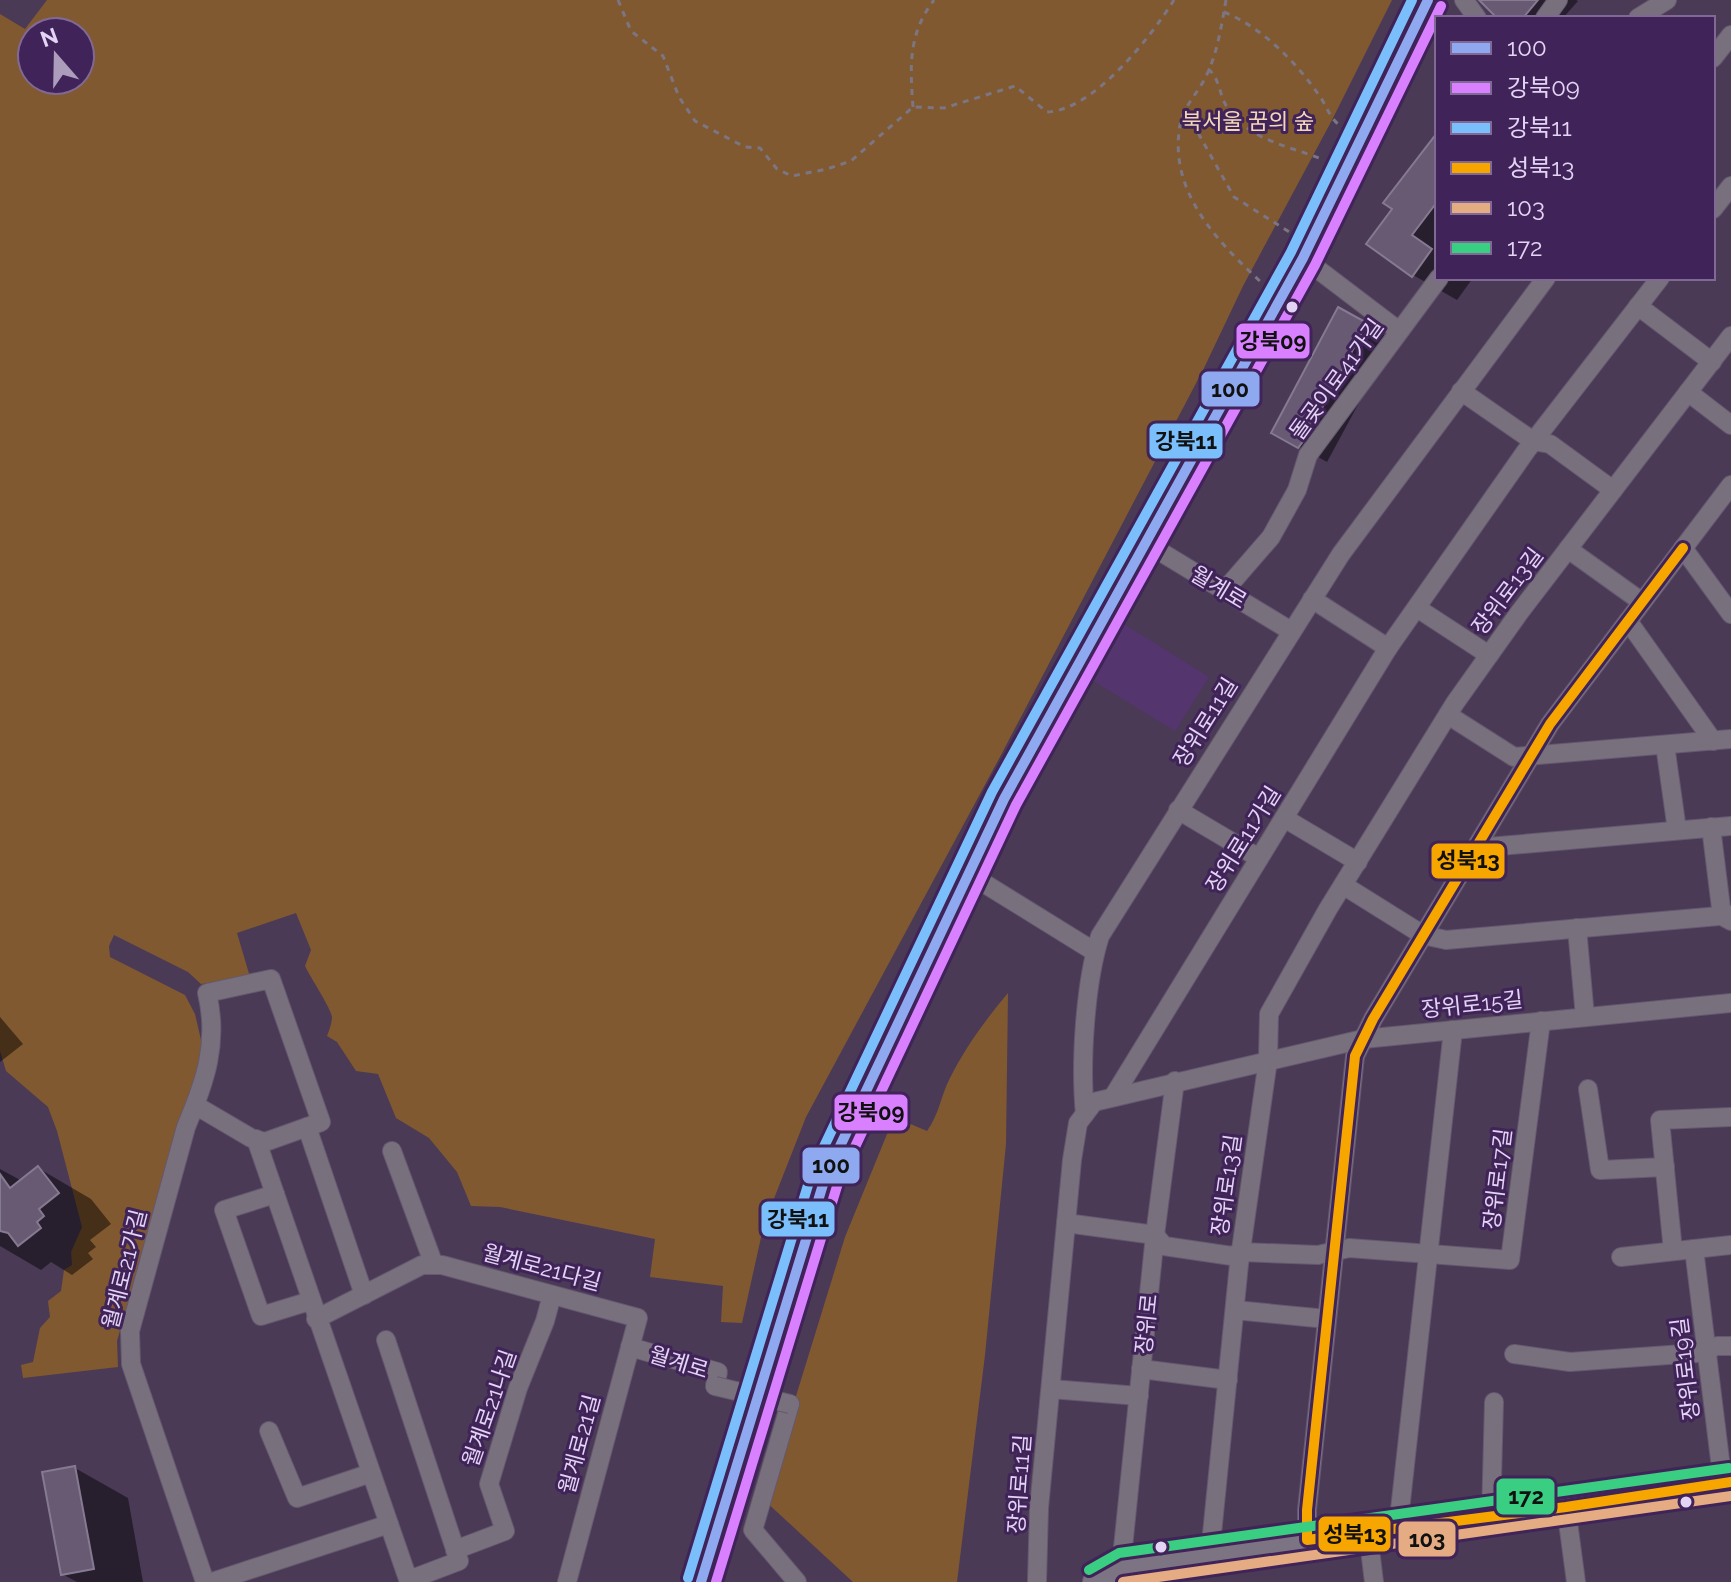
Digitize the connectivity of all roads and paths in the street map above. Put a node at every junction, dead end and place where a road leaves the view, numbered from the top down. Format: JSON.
{"nodes":[{"id":1,"x":618,"y":0,"type":"edge"},
{"id":2,"x":934,"y":0,"type":"edge"},
{"id":3,"x":1174,"y":0,"type":"edge"},
{"id":4,"x":1226,"y":0,"type":"edge"},
{"id":5,"x":1428,"y":0,"type":"edge"},
{"id":6,"x":1667,"y":0,"type":"edge"},
{"id":7,"x":1224,"y":12,"type":"junction"},
{"id":8,"x":1641,"y":16,"type":"edge"},
{"id":9,"x":1731,"y":35,"type":"edge"},
{"id":10,"x":1715,"y":55,"type":"edge"},
{"id":11,"x":1208,"y":69,"type":"junction"},
{"id":12,"x":913,"y":107,"type":"junction"},
{"id":13,"x":1184,"y":114,"type":"junction"},
{"id":14,"x":1360,"y":141,"type":"junction"},
{"id":15,"x":1346,"y":169,"type":"junction"},
{"id":16,"x":1731,"y":186,"type":"edge"},
{"id":17,"x":1715,"y":206,"type":"edge"},
{"id":18,"x":1306,"y":251,"type":"junction"},
{"id":19,"x":1437,"y":280,"type":"edge"},
{"id":20,"x":1544,"y":280,"type":"edge"},
{"id":21,"x":1654,"y":280,"type":"edge"},
{"id":22,"x":1280,"y":299,"type":"junction"},
{"id":23,"x":1638,"y":306,"type":"junction"},
{"id":24,"x":1399,"y":331,"type":"junction"},
{"id":25,"x":1731,"y":336,"type":"edge"},
{"id":26,"x":1712,"y":362,"type":"junction"},
{"id":27,"x":1461,"y":391,"type":"junction"},
{"id":28,"x":1688,"y":392,"type":"junction"},
{"id":29,"x":1731,"y":425,"type":"edge"},
{"id":30,"x":1533,"y":441,"type":"junction"},
{"id":31,"x":1731,"y":485,"type":"edge"},
{"id":32,"x":1613,"y":490,"type":"junction"},
{"id":33,"x":1146,"y":543,"type":"junction"},
{"id":34,"x":1683,"y":548,"type":"junction"},
{"id":35,"x":1568,"y":549,"type":"junction"},
{"id":36,"x":1225,"y":590,"type":"junction"},
{"id":37,"x":1312,"y":599,"type":"junction"},
{"id":38,"x":1642,"y":602,"type":"junction"},
{"id":39,"x":1417,"y":608,"type":"junction"},
{"id":40,"x":1731,"y":614,"type":"edge"},
{"id":41,"x":1628,"y":621,"type":"junction"},
{"id":42,"x":1291,"y":631,"type":"junction"},
{"id":43,"x":1388,"y":648,"type":"junction"},
{"id":44,"x":1489,"y":655,"type":"junction"},
{"id":45,"x":1448,"y":715,"type":"junction"},
{"id":46,"x":1722,"y":740,"type":"edge"},
{"id":47,"x":1665,"y":745,"type":"junction"},
{"id":48,"x":1530,"y":758,"type":"junction"},
{"id":49,"x":1178,"y":810,"type":"junction"},
{"id":50,"x":1284,"y":818,"type":"junction"},
{"id":51,"x":1731,"y":826,"type":"edge"},
{"id":52,"x":1711,"y":827,"type":"junction"},
{"id":53,"x":1677,"y":830,"type":"junction"},
{"id":54,"x":1476,"y":848,"type":"junction"},
{"id":55,"x":1259,"y":858,"type":"junction"},
{"id":56,"x":1358,"y":862,"type":"junction"},
{"id":57,"x":969,"y":874,"type":"junction"},
{"id":58,"x":1343,"y":885,"type":"junction"},
{"id":59,"x":1728,"y":918,"type":"edge"},
{"id":60,"x":1577,"y":928,"type":"junction"},
{"id":61,"x":1423,"y":935,"type":"junction"},
{"id":62,"x":1095,"y":952,"type":"junction"},
{"id":63,"x":1731,"y":1003,"type":"edge"},
{"id":64,"x":1585,"y":1017,"type":"junction"},
{"id":65,"x":1541,"y":1021,"type":"junction"},
{"id":66,"x":1453,"y":1030,"type":"junction"},
{"id":67,"x":1363,"y":1039,"type":"junction"},
{"id":68,"x":1268,"y":1060,"type":"junction"},
{"id":69,"x":1175,"y":1081,"type":"junction"},
{"id":70,"x":1588,"y":1089,"type":"dead end"},
{"id":71,"x":1113,"y":1097,"type":"junction"},
{"id":72,"x":195,"y":1105,"type":"junction"},
{"id":73,"x":1085,"y":1114,"type":"junction"},
{"id":74,"x":1731,"y":1117,"type":"edge"},
{"id":75,"x":307,"y":1127,"type":"junction"},
{"id":76,"x":256,"y":1139,"type":"junction"},
{"id":77,"x":392,"y":1151,"type":"dead end"},
{"id":78,"x":1665,"y":1167,"type":"junction"},
{"id":79,"x":275,"y":1194,"type":"junction"},
{"id":80,"x":1066,"y":1223,"type":"junction"},
{"id":81,"x":1155,"y":1235,"type":"junction"},
{"id":82,"x":1731,"y":1245,"type":"edge"},
{"id":83,"x":1694,"y":1249,"type":"junction"},
{"id":84,"x":1334,"y":1250,"type":"junction"},
{"id":85,"x":1673,"y":1251,"type":"junction"},
{"id":86,"x":1241,"y":1252,"type":"junction"},
{"id":87,"x":1428,"y":1254,"type":"junction"},
{"id":88,"x":1621,"y":1257,"type":"dead end"},
{"id":89,"x":434,"y":1265,"type":"junction"},
{"id":90,"x":364,"y":1295,"type":"junction"},
{"id":91,"x":552,"y":1295,"type":"junction"},
{"id":92,"x":310,"y":1301,"type":"junction"},
{"id":93,"x":1235,"y":1310,"type":"junction"},
{"id":94,"x":638,"y":1318,"type":"joint"},
{"id":95,"x":316,"y":1319,"type":"junction"},
{"id":96,"x":1327,"y":1319,"type":"junction"},
{"id":97,"x":386,"y":1340,"type":"dead end"},
{"id":98,"x":1731,"y":1346,"type":"edge"},
{"id":99,"x":630,"y":1347,"type":"junction"},
{"id":100,"x":1706,"y":1350,"type":"junction"},
{"id":101,"x":1514,"y":1354,"type":"dead end"},
{"id":102,"x":1141,"y":1369,"type":"junction"},
{"id":103,"x":1228,"y":1380,"type":"junction"},
{"id":104,"x":1051,"y":1389,"type":"junction"},
{"id":105,"x":1139,"y":1396,"type":"junction"},
{"id":106,"x":1494,"y":1402,"type":"dead end"},
{"id":107,"x":269,"y":1431,"type":"dead end"},
{"id":108,"x":371,"y":1473,"type":"junction"},
{"id":109,"x":1727,"y":1483,"type":"edge"},
{"id":110,"x":1566,"y":1507,"type":"junction"},
{"id":111,"x":1491,"y":1517,"type":"junction"},
{"id":112,"x":389,"y":1524,"type":"junction"},
{"id":113,"x":1403,"y":1528,"type":"junction"},
{"id":114,"x":1368,"y":1533,"type":"junction"},
{"id":115,"x":1307,"y":1540,"type":"junction"},
{"id":116,"x":455,"y":1550,"type":"junction"},
{"id":117,"x":1210,"y":1554,"type":"junction"},
{"id":118,"x":1121,"y":1567,"type":"junction"},
{"id":119,"x":409,"y":1581,"type":"edge"},
{"id":120,"x":205,"y":1582,"type":"edge"},
{"id":121,"x":212,"y":1582,"type":"edge"},
{"id":122,"x":567,"y":1582,"type":"edge"},
{"id":123,"x":701,"y":1582,"type":"edge"},
{"id":124,"x":797,"y":1582,"type":"edge"},
{"id":125,"x":1037,"y":1582,"type":"edge"},
{"id":126,"x":1096,"y":1582,"type":"edge"},
{"id":127,"x":1374,"y":1582,"type":"edge"},
{"id":128,"x":1576,"y":1582,"type":"edge"}],
"edges":[{"from":1,"to":12,"type":"path"},
{"from":2,"to":12,"type":"path"},
{"from":3,"to":12,"type":"path"},
{"from":4,"to":7,"type":"path"},
{"from":5,"to":14,"type":"main road"},
{"from":6,"to":8,"type":"street"},
{"from":7,"to":11,"type":"path"},
{"from":7,"to":14,"type":"path"},
{"from":9,"to":10,"type":"street"},
{"from":11,"to":13,"type":"path"},
{"from":11,"to":15,"type":"path"},
{"from":13,"to":18,"type":"path"},
{"from":13,"to":22,"type":"path"},
{"from":14,"to":15,"type":"main road"},
{"from":15,"to":18,"type":"main road"},
{"from":16,"to":17,"type":"street"},
{"from":18,"to":22,"type":"main road"},
{"from":18,"to":24,"type":"street"},
{"from":19,"to":24,"type":"street","name":"돌곶이로41가길"},
{"from":20,"to":27,"type":"street","name":"장위로11길"},
{"from":21,"to":23,"type":"street","name":"장위로11가길"},
{"from":22,"to":33,"type":"main road"},
{"from":23,"to":26,"type":"street"},
{"from":23,"to":30,"type":"street","name":"장위로11가길"},
{"from":24,"to":36,"type":"street","name":"돌곶이로41가길"},
{"from":25,"to":26,"type":"street","name":"장위로13길"},
{"from":26,"to":28,"type":"street","name":"장위로13길"},
{"from":27,"to":30,"type":"street"},
{"from":27,"to":37,"type":"street","name":"장위로11길"},
{"from":28,"to":29,"type":"street"},
{"from":28,"to":32,"type":"street","name":"장위로13길"},
{"from":30,"to":32,"type":"street"},
{"from":30,"to":39,"type":"street","name":"장위로11가길"},
{"from":31,"to":34,"type":"street","name":"장위로15길"},
{"from":32,"to":35,"type":"street","name":"장위로13길"},
{"from":33,"to":36,"type":"street","name":"월계로"},
{"from":33,"to":57,"type":"main road"},
{"from":34,"to":38,"type":"street","name":"장위로15길"},
{"from":34,"to":40,"type":"street"},
{"from":35,"to":38,"type":"street"},
{"from":35,"to":44,"type":"street","name":"장위로13길"},
{"from":36,"to":42,"type":"street","name":"월계로"},
{"from":37,"to":42,"type":"street","name":"장위로11길"},
{"from":37,"to":43,"type":"street"},
{"from":38,"to":41,"type":"street","name":"장위로15길"},
{"from":39,"to":43,"type":"street","name":"장위로11가길"},
{"from":39,"to":44,"type":"street"},
{"from":41,"to":46,"type":"street"},
{"from":41,"to":48,"type":"street","name":"장위로15길"},
{"from":42,"to":49,"type":"street","name":"장위로11길"},
{"from":43,"to":50,"type":"street","name":"장위로11가길"},
{"from":44,"to":45,"type":"street","name":"장위로13길"},
{"from":45,"to":48,"type":"street"},
{"from":45,"to":56,"type":"street","name":"장위로13길"},
{"from":46,"to":47,"type":"street"},
{"from":47,"to":48,"type":"street"},
{"from":47,"to":53,"type":"street"},
{"from":48,"to":54,"type":"street","name":"장위로15길"},
{"from":49,"to":55,"type":"street"},
{"from":49,"to":62,"type":"street","name":"장위로11길"},
{"from":50,"to":55,"type":"street","name":"장위로11가길"},
{"from":50,"to":56,"type":"street"},
{"from":51,"to":52,"type":"street"},
{"from":52,"to":53,"type":"street"},
{"from":52,"to":59,"type":"street"},
{"from":53,"to":54,"type":"street"},
{"from":54,"to":61,"type":"street","name":"장위로15길"},
{"from":55,"to":71,"type":"street","name":"장위로11가길"},
{"from":56,"to":58,"type":"street","name":"장위로13길"},
{"from":57,"to":62,"type":"street"},
{"from":57,"to":123,"type":"main road"},
{"from":58,"to":61,"type":"street"},
{"from":58,"to":68,"type":"street","name":"장위로13길"},
{"from":59,"to":60,"type":"street"},
{"from":60,"to":61,"type":"street"},
{"from":60,"to":64,"type":"street"},
{"from":61,"to":67,"type":"street","name":"장위로15길"},
{"from":62,"to":73,"type":"street","name":"장위로11길"},
{"from":63,"to":64,"type":"street","name":"장위로15길"},
{"from":64,"to":65,"type":"street","name":"장위로15길"},
{"from":65,"to":66,"type":"street","name":"장위로15길"},
{"from":65,"to":87,"type":"street","name":"장위로17길"},
{"from":66,"to":67,"type":"street","name":"장위로15길"},
{"from":66,"to":87,"type":"street"},
{"from":67,"to":68,"type":"street"},
{"from":67,"to":84,"type":"street","name":"장위로15길"},
{"from":68,"to":69,"type":"street"},
{"from":68,"to":86,"type":"street","name":"장위로13길"},
{"from":69,"to":71,"type":"street"},
{"from":69,"to":81,"type":"street","name":"장위로"},
{"from":70,"to":78,"type":"street"},
{"from":71,"to":73,"type":"street"},
{"from":72,"to":75,"type":"street","name":"월계로21가길"},
{"from":72,"to":76,"type":"street"},
{"from":72,"to":120,"type":"street","name":"월계로21가길"},
{"from":73,"to":80,"type":"street","name":"장위로11길"},
{"from":74,"to":78,"type":"street"},
{"from":75,"to":76,"type":"street"},
{"from":75,"to":90,"type":"street"},
{"from":76,"to":79,"type":"street","name":"월계로21나길"},
{"from":77,"to":89,"type":"street"},
{"from":78,"to":85,"type":"street"},
{"from":79,"to":92,"type":"street","name":"월계로21나길"},
{"from":79,"to":92,"type":"street"},
{"from":80,"to":81,"type":"street"},
{"from":80,"to":104,"type":"street","name":"장위로11길"},
{"from":81,"to":86,"type":"street","name":"장위로13길"},
{"from":81,"to":102,"type":"street","name":"장위로"},
{"from":82,"to":83,"type":"street"},
{"from":83,"to":85,"type":"street"},
{"from":83,"to":100,"type":"street","name":"장위로19길"},
{"from":84,"to":86,"type":"street"},
{"from":84,"to":87,"type":"street"},
{"from":84,"to":96,"type":"street","name":"장위로15길"},
{"from":85,"to":88,"type":"street"},
{"from":86,"to":93,"type":"street","name":"장위로13길"},
{"from":87,"to":113,"type":"street"},
{"from":89,"to":90,"type":"street"},
{"from":89,"to":91,"type":"street","name":"월계로21다길"},
{"from":90,"to":95,"type":"street"},
{"from":91,"to":94,"type":"street","name":"월계로21다길"},
{"from":91,"to":116,"type":"street","name":"월계로21나길"},
{"from":92,"to":95,"type":"street","name":"월계로21나길"},
{"from":93,"to":96,"type":"street"},
{"from":93,"to":103,"type":"street","name":"장위로13길"},
{"from":94,"to":99,"type":"street","name":"월계로21길"},
{"from":95,"to":108,"type":"street","name":"월계로21나길"},
{"from":96,"to":115,"type":"street","name":"장위로15길"},
{"from":97,"to":116,"type":"street","name":"월계로21나길"},
{"from":98,"to":100,"type":"street"},
{"from":99,"to":122,"type":"street","name":"월계로21길"},
{"from":99,"to":124,"type":"street","name":"월계로","bridge":true},
{"from":100,"to":101,"type":"street"},
{"from":100,"to":109,"type":"street","name":"장위로19길"},
{"from":102,"to":103,"type":"street"},
{"from":102,"to":105,"type":"street","name":"장위로"},
{"from":103,"to":117,"type":"street","name":"장위로13길"},
{"from":104,"to":105,"type":"street"},
{"from":104,"to":125,"type":"street","name":"장위로11길"},
{"from":105,"to":118,"type":"street","name":"장위로"},
{"from":106,"to":111,"type":"street"},
{"from":107,"to":108,"type":"street"},
{"from":108,"to":112,"type":"street","name":"월계로21나길"},
{"from":109,"to":110,"type":"main road"},
{"from":110,"to":111,"type":"main road"},
{"from":110,"to":128,"type":"street"},
{"from":111,"to":113,"type":"main road"},
{"from":112,"to":119,"type":"street","name":"월계로21나길"},
{"from":112,"to":121,"type":"street"},
{"from":113,"to":114,"type":"main road"},
{"from":114,"to":115,"type":"main road"},
{"from":114,"to":127,"type":"street"},
{"from":115,"to":117,"type":"main road"},
{"from":116,"to":119,"type":"street","name":"월계로21나길"},
{"from":117,"to":118,"type":"main road"},
{"from":118,"to":126,"type":"main road"}]}
